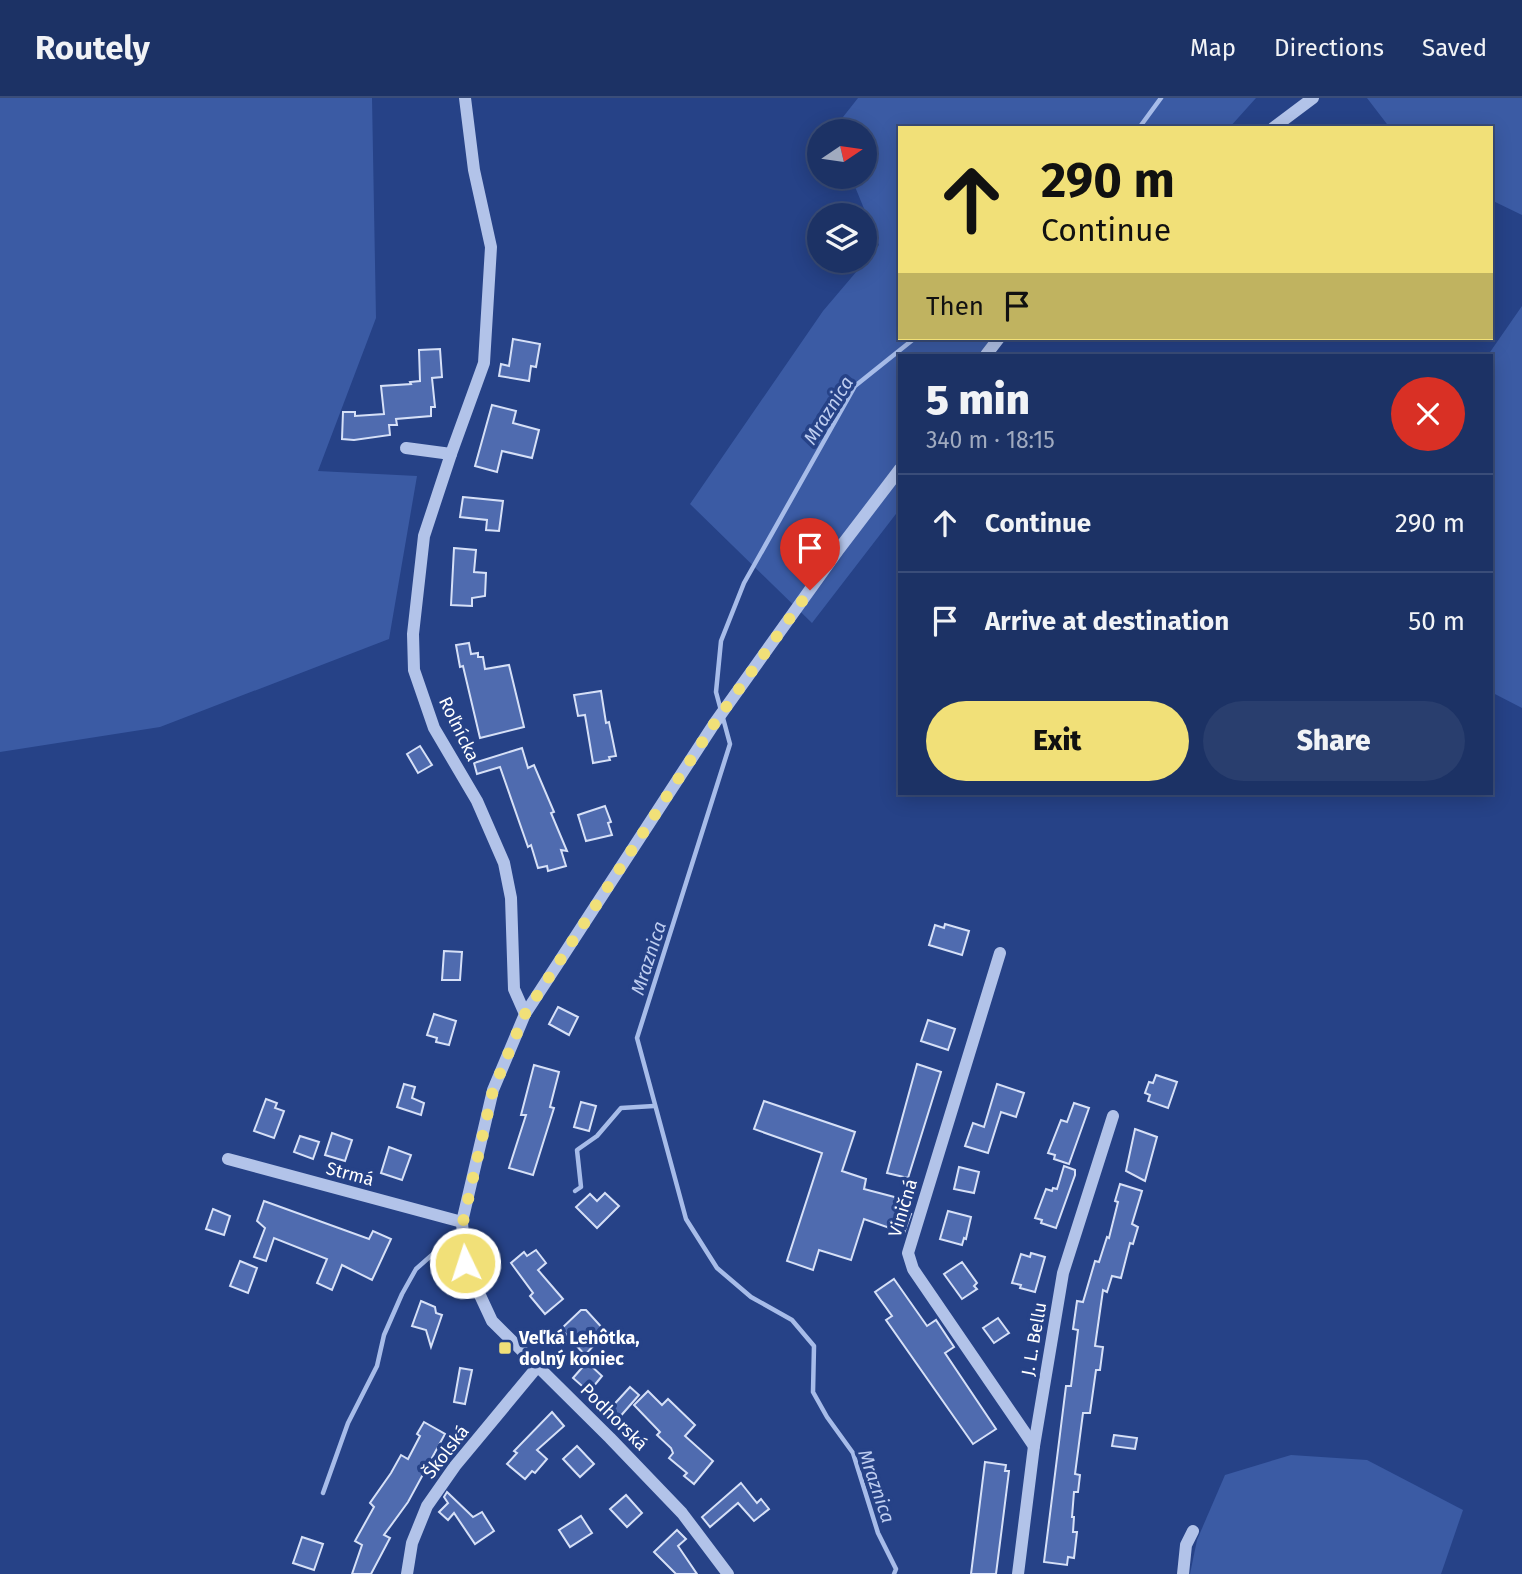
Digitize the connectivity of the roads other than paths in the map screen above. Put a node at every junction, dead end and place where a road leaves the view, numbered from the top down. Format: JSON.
{"nodes":[{"id":1,"x":465,"y":98,"type":"edge"},
{"id":2,"x":1312,"y":98,"type":"edge"},
{"id":3,"x":1276,"y":126,"type":"edge"},
{"id":4,"x":997,"y":340,"type":"edge"},
{"id":5,"x":987,"y":354,"type":"edge"},
{"id":6,"x":406,"y":448,"type":"dead end"},
{"id":7,"x":451,"y":454,"type":"junction"},
{"id":8,"x":898,"y":472,"type":"edge"},
{"id":9,"x":1000,"y":953,"type":"dead end"},
{"id":10,"x":525,"y":1014,"type":"junction"},
{"id":11,"x":1113,"y":1116,"type":"dead end"},
{"id":12,"x":228,"y":1159,"type":"dead end"},
{"id":13,"x":463,"y":1222,"type":"junction"},
{"id":14,"x":538,"y":1366,"type":"junction"},
{"id":15,"x":1034,"y":1446,"type":"junction"},
{"id":16,"x":1192,"y":1531,"type":"dead end"},
{"id":17,"x":407,"y":1574,"type":"edge"},
{"id":18,"x":728,"y":1574,"type":"edge"},
{"id":19,"x":1018,"y":1574,"type":"edge"},
{"id":20,"x":1183,"y":1574,"type":"edge"}],
"edges":[{"from":1,"to":7,"type":"street","name":"Roľnícka"},
{"from":2,"to":3,"type":"street"},
{"from":4,"to":5,"type":"street"},
{"from":6,"to":7,"type":"street"},
{"from":7,"to":10,"type":"street","name":"Roľnícka"},
{"from":8,"to":10,"type":"street","name":"Podhorská"},
{"from":9,"to":15,"type":"street","name":"Viničná"},
{"from":10,"to":13,"type":"street","name":"Podhorská"},
{"from":11,"to":15,"type":"street","name":"J. L. Bellu"},
{"from":12,"to":13,"type":"street","name":"Strmá"},
{"from":13,"to":14,"type":"street","name":"Podhorská"},
{"from":14,"to":17,"type":"street","name":"Školská"},
{"from":14,"to":18,"type":"street","name":"Podhorská"},
{"from":15,"to":19,"type":"street","name":"J. L. Bellu"},
{"from":16,"to":20,"type":"street"}]}
